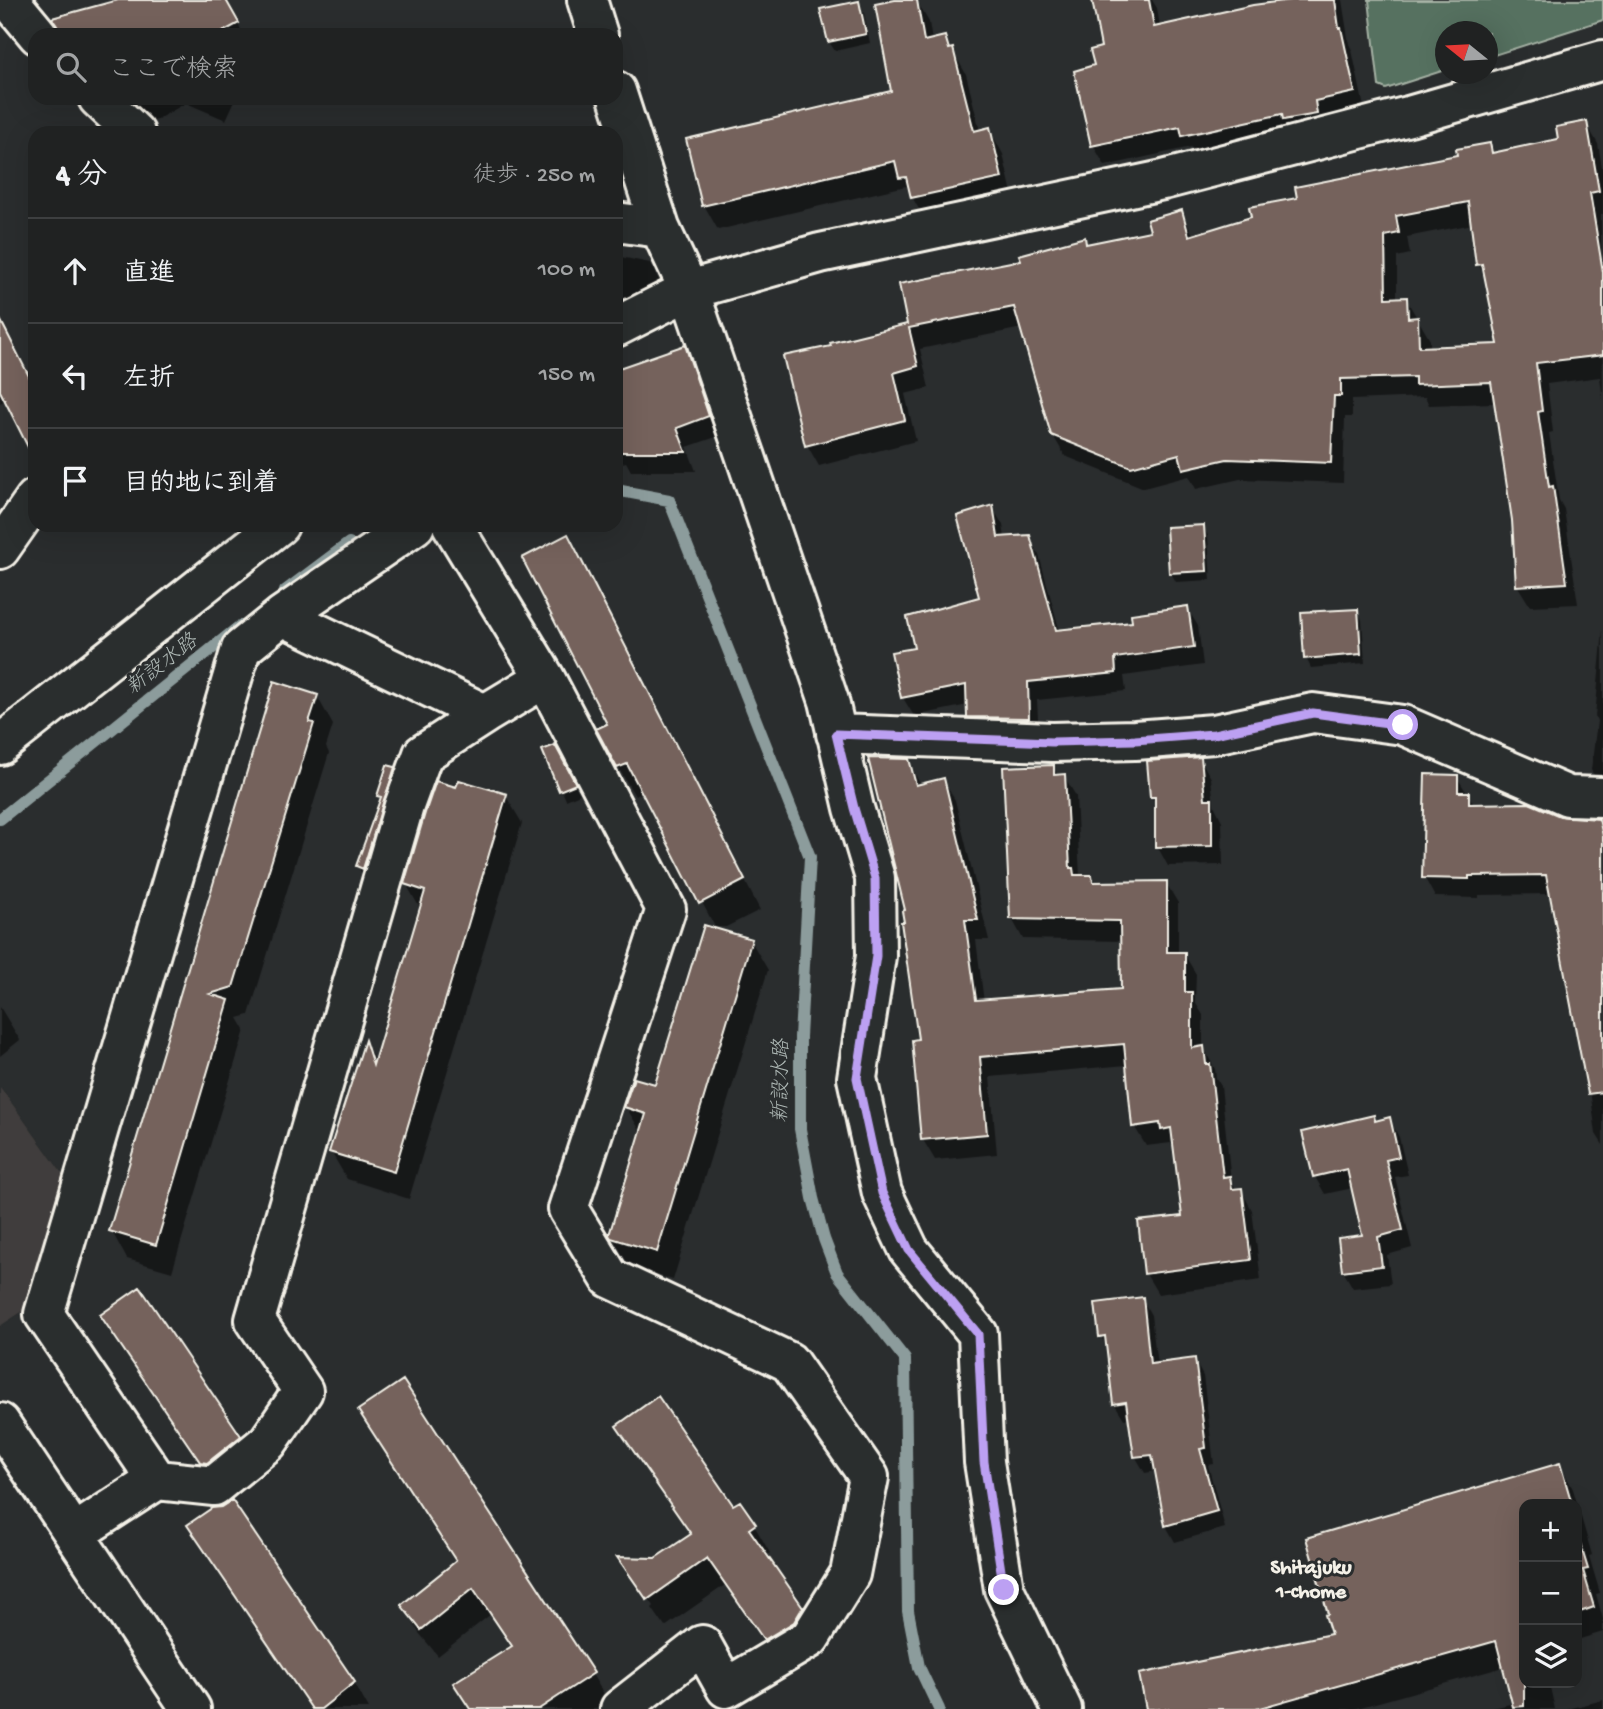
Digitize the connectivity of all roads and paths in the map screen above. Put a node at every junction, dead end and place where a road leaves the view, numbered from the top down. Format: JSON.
{"nodes":[{"id":1,"x":9,"y":0,"type":"edge"},
{"id":2,"x":587,"y":0,"type":"edge"},
{"id":3,"x":32,"y":28,"type":"edge"},
{"id":4,"x":596,"y":28,"type":"edge"},
{"id":5,"x":1603,"y":60,"type":"edge"},
{"id":6,"x":105,"y":105,"type":"edge"},
{"id":7,"x":620,"y":105,"type":"edge"},
{"id":8,"x":128,"y":126,"type":"edge"},
{"id":9,"x":623,"y":223,"type":"edge"},
{"id":10,"x":660,"y":228,"type":"junction"},
{"id":11,"x":689,"y":290,"type":"junction"},
{"id":12,"x":623,"y":323,"type":"edge"},
{"id":13,"x":28,"y":509,"type":"edge"},
{"id":14,"x":270,"y":532,"type":"edge"},
{"id":15,"x":390,"y":532,"type":"edge"},
{"id":16,"x":456,"y":532,"type":"edge"},
{"id":17,"x":369,"y":538,"type":"edge"},
{"id":18,"x":0,"y":550,"type":"edge"},
{"id":19,"x":282,"y":616,"type":"junction"},
{"id":20,"x":545,"y":678,"type":"junction"},
{"id":21,"x":485,"y":714,"type":"junction"},
{"id":22,"x":836,"y":734,"type":"junction"},
{"id":23,"x":0,"y":744,"type":"edge"},
{"id":24,"x":1603,"y":797,"type":"edge"},
{"id":25,"x":0,"y":1423,"type":"edge"},
{"id":26,"x":157,"y":1480,"type":"junction"},
{"id":27,"x":74,"y":1534,"type":"junction"},
{"id":28,"x":191,"y":1709,"type":"edge"},
{"id":29,"x":621,"y":1709,"type":"edge"},
{"id":30,"x":1062,"y":1709,"type":"edge"}],
"edges":[{"from":1,"to":3,"type":"street"},
{"from":2,"to":4,"type":"street"},
{"from":5,"to":11,"type":"street"},
{"from":6,"to":8,"type":"street"},
{"from":7,"to":10,"type":"street"},
{"from":9,"to":10,"type":"street"},
{"from":10,"to":11,"type":"street"},
{"from":11,"to":12,"type":"street"},
{"from":11,"to":22,"type":"street"},
{"from":13,"to":18,"type":"street"},
{"from":14,"to":23,"type":"street"},
{"from":15,"to":17,"type":"street"},
{"from":16,"to":20,"type":"street"},
{"from":17,"to":19,"type":"street"},
{"from":19,"to":21,"type":"street"},
{"from":19,"to":26,"type":"street"},
{"from":20,"to":21,"type":"street"},
{"from":20,"to":29,"type":"street"},
{"from":21,"to":26,"type":"street"},
{"from":22,"to":24,"type":"street"},
{"from":22,"to":30,"type":"street"},
{"from":25,"to":27,"type":"street"},
{"from":26,"to":27,"type":"street"},
{"from":27,"to":28,"type":"street"}]}
